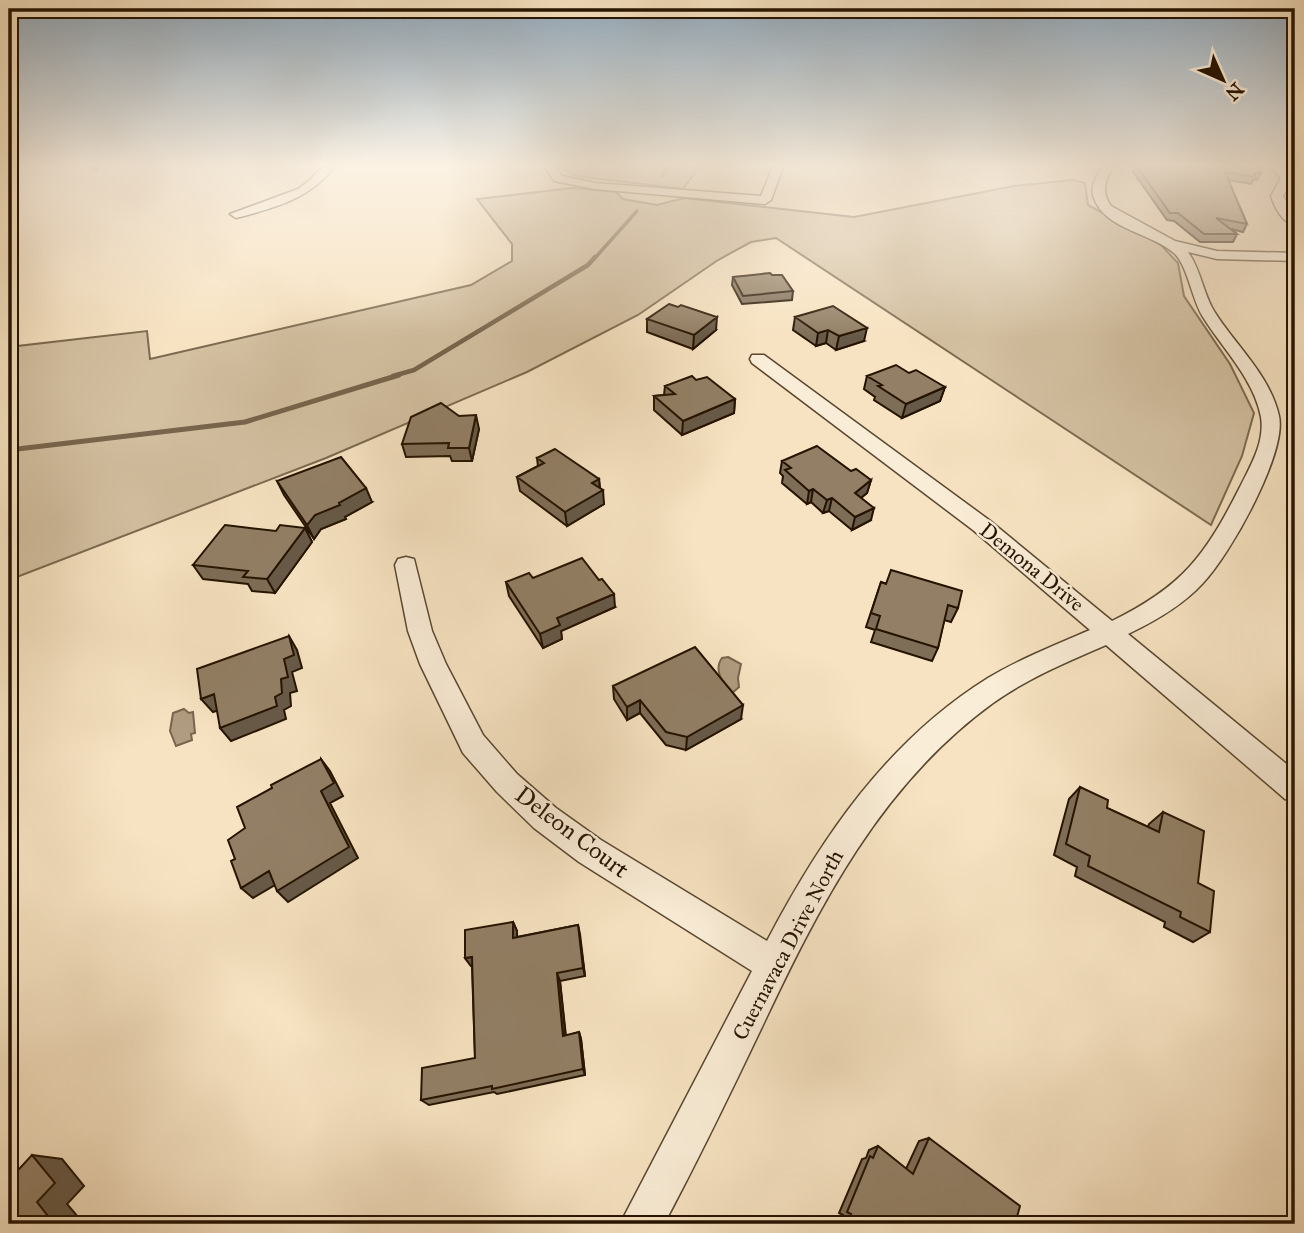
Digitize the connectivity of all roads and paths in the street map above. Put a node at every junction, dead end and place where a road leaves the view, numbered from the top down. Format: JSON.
{"nodes":[{"id":1,"x":1126,"y":222,"type":"edge"},
{"id":2,"x":1169,"y":243,"type":"junction"},
{"id":3,"x":1295,"y":257,"type":"edge"},
{"id":4,"x":758,"y":359,"type":"dead end"},
{"id":5,"x":406,"y":565,"type":"dead end"},
{"id":6,"x":1109,"y":632,"type":"junction"},
{"id":7,"x":1295,"y":789,"type":"edge"},
{"id":8,"x":774,"y":964,"type":"junction"},
{"id":9,"x":641,"y":1224,"type":"edge"}],
"edges":[{"from":1,"to":2,"type":"street","name":"Cuernavaca Drive North"},
{"from":2,"to":3,"type":"street"},
{"from":2,"to":6,"type":"street","name":"Cuernavaca Drive North"},
{"from":4,"to":6,"type":"street","name":"Demona Drive"},
{"from":5,"to":8,"type":"street","name":"Deleon Court"},
{"from":6,"to":7,"type":"street","name":"Demona Drive"},
{"from":6,"to":8,"type":"street","name":"Cuernavaca Drive North"},
{"from":8,"to":9,"type":"street","name":"Cuernavaca Drive North"}]}
